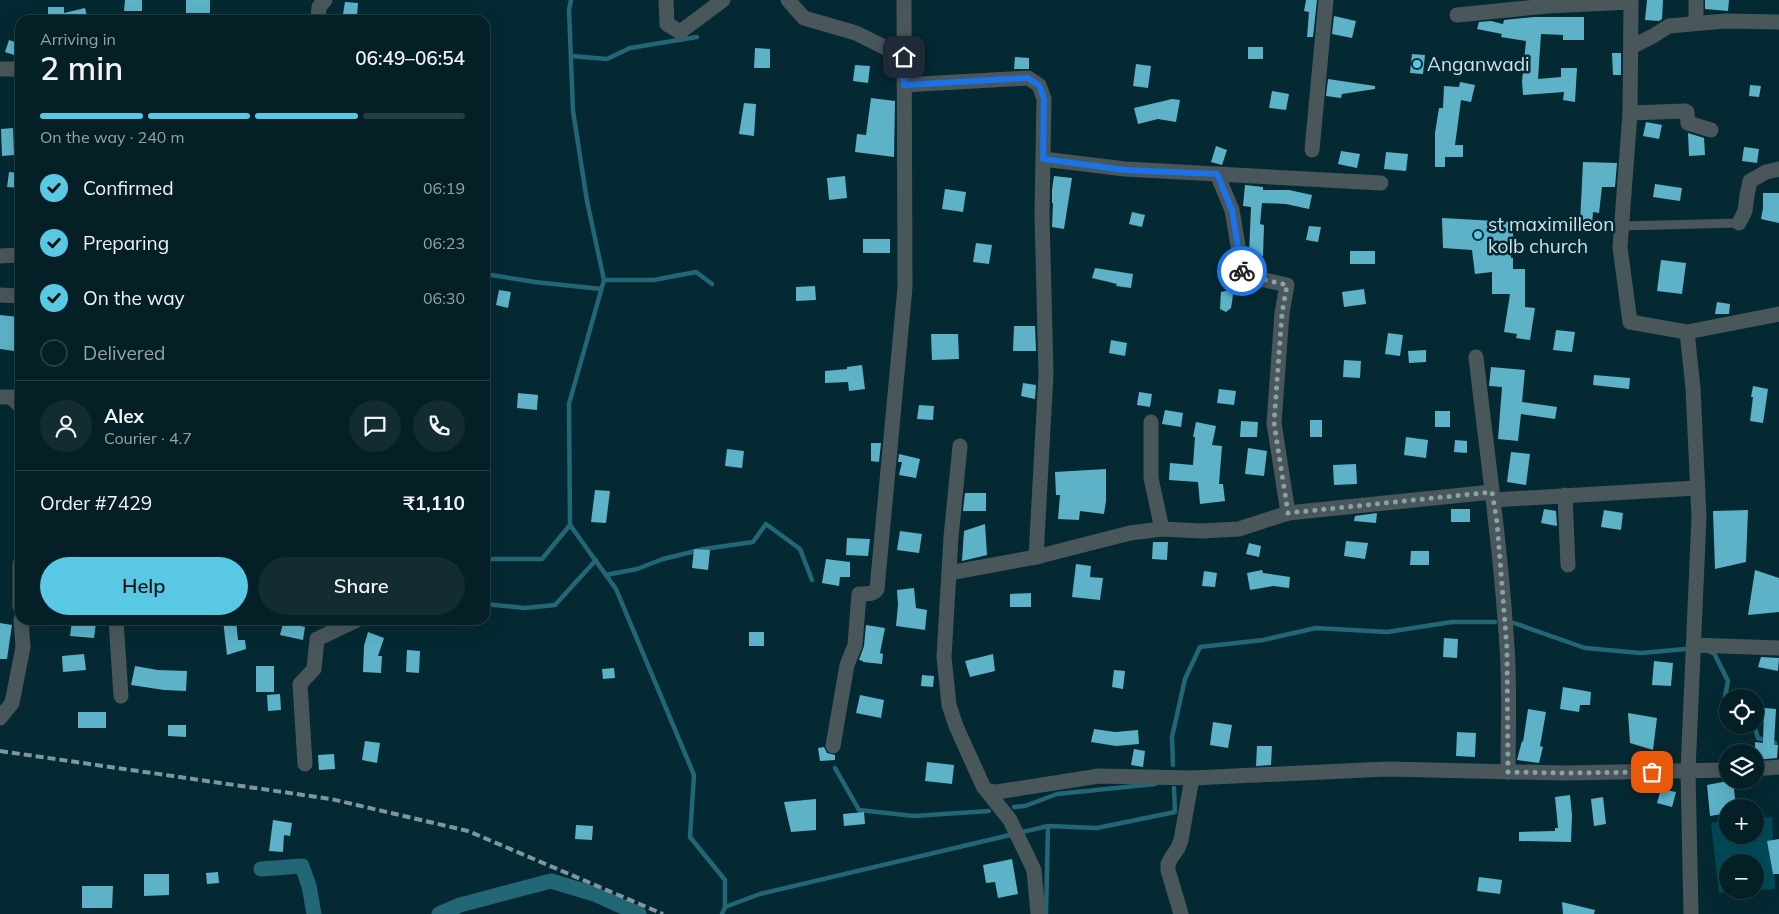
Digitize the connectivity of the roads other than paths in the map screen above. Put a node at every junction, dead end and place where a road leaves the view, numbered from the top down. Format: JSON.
{"nodes":[{"id":1,"x":325,"y":0,"type":"edge"},
{"id":2,"x":666,"y":0,"type":"edge"},
{"id":3,"x":723,"y":0,"type":"edge"},
{"id":4,"x":788,"y":0,"type":"edge"},
{"id":5,"x":904,"y":0,"type":"edge"},
{"id":6,"x":1326,"y":0,"type":"edge"},
{"id":7,"x":1696,"y":0,"type":"edge"},
{"id":8,"x":1631,"y":1,"type":"edge"},
{"id":9,"x":1457,"y":14,"type":"dead end"},
{"id":10,"x":318,"y":15,"type":"edge"},
{"id":11,"x":1779,"y":22,"type":"edge"},
{"id":12,"x":1696,"y":23,"type":"junction"},
{"id":13,"x":1631,"y":47,"type":"junction"},
{"id":14,"x":904,"y":57,"type":"junction"},
{"id":15,"x":0,"y":69,"type":"edge"},
{"id":16,"x":15,"y":69,"type":"edge"},
{"id":17,"x":904,"y":85,"type":"junction"},
{"id":18,"x":1630,"y":112,"type":"junction"},
{"id":19,"x":1711,"y":130,"type":"dead end"},
{"id":20,"x":1312,"y":150,"type":"dead end"},
{"id":21,"x":1043,"y":159,"type":"junction"},
{"id":22,"x":1779,"y":169,"type":"edge"},
{"id":23,"x":1217,"y":174,"type":"junction"},
{"id":24,"x":1381,"y":183,"type":"dead end"},
{"id":25,"x":1739,"y":223,"type":"joint"},
{"id":26,"x":1621,"y":226,"type":"junction"},
{"id":27,"x":15,"y":255,"type":"edge"},
{"id":28,"x":0,"y":256,"type":"edge"},
{"id":29,"x":0,"y":296,"type":"edge"},
{"id":30,"x":15,"y":296,"type":"edge"},
{"id":31,"x":1779,"y":314,"type":"edge"},
{"id":32,"x":1687,"y":332,"type":"junction"},
{"id":33,"x":1476,"y":357,"type":"dead end"},
{"id":34,"x":0,"y":397,"type":"edge"},
{"id":35,"x":15,"y":401,"type":"edge"},
{"id":36,"x":1151,"y":422,"type":"dead end"},
{"id":37,"x":960,"y":446,"type":"dead end"},
{"id":38,"x":1698,"y":488,"type":"junction"},
{"id":39,"x":1492,"y":496,"type":"junction"},
{"id":40,"x":1565,"y":496,"type":"junction"},
{"id":41,"x":1288,"y":513,"type":"junction"},
{"id":42,"x":1162,"y":529,"type":"junction"},
{"id":43,"x":1036,"y":557,"type":"junction"},
{"id":44,"x":1568,"y":565,"type":"dead end"},
{"id":45,"x":949,"y":573,"type":"junction"},
{"id":46,"x":21,"y":625,"type":"edge"},
{"id":47,"x":116,"y":625,"type":"edge"},
{"id":48,"x":348,"y":625,"type":"edge"},
{"id":49,"x":1693,"y":645,"type":"junction"},
{"id":50,"x":1779,"y":648,"type":"edge"},
{"id":51,"x":121,"y":696,"type":"dead end"},
{"id":52,"x":0,"y":718,"type":"edge"},
{"id":53,"x":834,"y":746,"type":"dead end"},
{"id":54,"x":305,"y":764,"type":"dead end"},
{"id":55,"x":1764,"y":768,"type":"edge"},
{"id":56,"x":1779,"y":768,"type":"edge"},
{"id":57,"x":1719,"y":770,"type":"edge"},
{"id":58,"x":1508,"y":772,"type":"junction"},
{"id":59,"x":1688,"y":772,"type":"junction"},
{"id":60,"x":1192,"y":778,"type":"junction"},
{"id":61,"x":987,"y":791,"type":"junction"},
{"id":62,"x":1038,"y":914,"type":"edge"},
{"id":63,"x":1182,"y":914,"type":"edge"},
{"id":64,"x":1691,"y":914,"type":"edge"}],
"edges":[{"from":1,"to":10,"type":"street"},
{"from":2,"to":3,"type":"street"},
{"from":4,"to":14,"type":"street"},
{"from":5,"to":14,"type":"street"},
{"from":6,"to":20,"type":"street"},
{"from":7,"to":12,"type":"street"},
{"from":8,"to":9,"type":"street"},
{"from":8,"to":13,"type":"street"},
{"from":11,"to":12,"type":"street"},
{"from":12,"to":13,"type":"street"},
{"from":13,"to":18,"type":"street"},
{"from":14,"to":17,"type":"street"},
{"from":15,"to":16,"type":"street"},
{"from":17,"to":21,"type":"street"},
{"from":17,"to":53,"type":"street"},
{"from":18,"to":19,"type":"street"},
{"from":18,"to":26,"type":"street"},
{"from":21,"to":23,"type":"street"},
{"from":21,"to":43,"type":"street"},
{"from":22,"to":25,"type":"street"},
{"from":23,"to":24,"type":"street"},
{"from":23,"to":41,"type":"street"},
{"from":25,"to":26,"type":"lane"},
{"from":26,"to":32,"type":"street"},
{"from":27,"to":28,"type":"street"},
{"from":29,"to":30,"type":"street"},
{"from":31,"to":32,"type":"street"},
{"from":32,"to":38,"type":"street"},
{"from":33,"to":39,"type":"street"},
{"from":34,"to":35,"type":"street"},
{"from":36,"to":42,"type":"street"},
{"from":37,"to":45,"type":"street"},
{"from":38,"to":40,"type":"street"},
{"from":38,"to":49,"type":"street"},
{"from":39,"to":40,"type":"street"},
{"from":39,"to":41,"type":"street"},
{"from":39,"to":58,"type":"street"},
{"from":40,"to":44,"type":"street"},
{"from":41,"to":42,"type":"street"},
{"from":42,"to":43,"type":"street"},
{"from":43,"to":45,"type":"street"},
{"from":45,"to":61,"type":"street"},
{"from":46,"to":52,"type":"street"},
{"from":47,"to":51,"type":"street"},
{"from":48,"to":54,"type":"street"},
{"from":49,"to":50,"type":"street"},
{"from":49,"to":59,"type":"street"},
{"from":55,"to":56,"type":"street"},
{"from":57,"to":59,"type":"street"},
{"from":58,"to":59,"type":"street"},
{"from":58,"to":60,"type":"street"},
{"from":59,"to":64,"type":"street"},
{"from":60,"to":61,"type":"street"},
{"from":60,"to":63,"type":"street"},
{"from":61,"to":62,"type":"street"}]}
